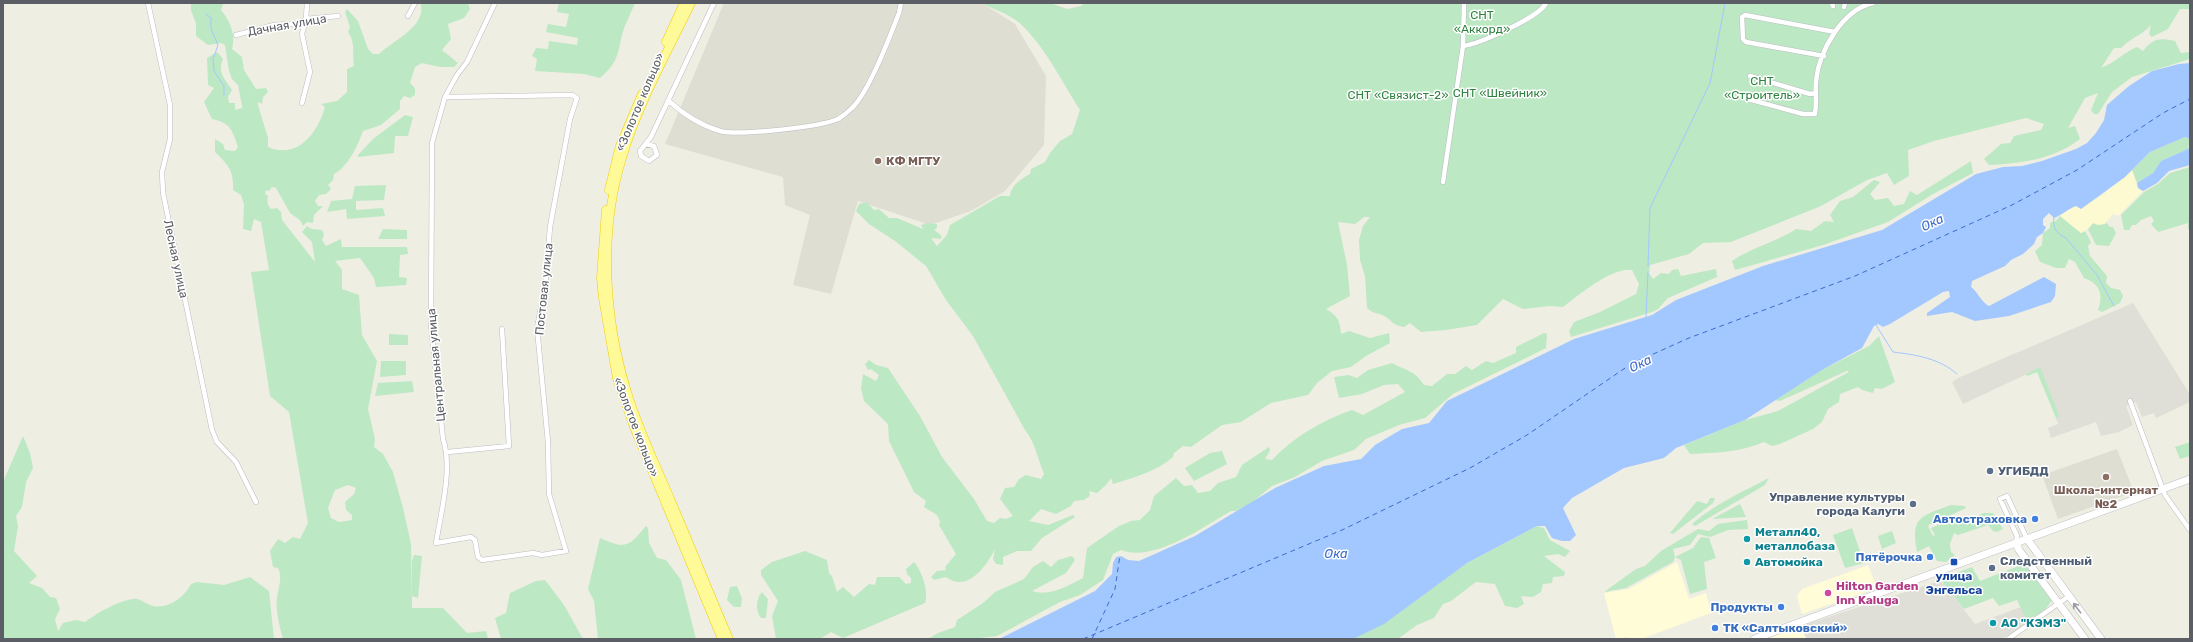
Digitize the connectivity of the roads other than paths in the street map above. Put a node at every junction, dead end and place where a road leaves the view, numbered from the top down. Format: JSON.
{"nodes":[{"id":1,"x":148,"y":3,"type":"edge"},
{"id":2,"x":307,"y":3,"type":"edge"},
{"id":3,"x":415,"y":3,"type":"edge"},
{"id":4,"x":495,"y":3,"type":"edge"},
{"id":5,"x":684,"y":3,"type":"edge"},
{"id":6,"x":691,"y":3,"type":"edge"},
{"id":7,"x":714,"y":3,"type":"edge"},
{"id":8,"x":901,"y":3,"type":"edge"},
{"id":9,"x":1464,"y":3,"type":"edge"},
{"id":10,"x":1546,"y":3,"type":"edge"},
{"id":11,"x":1873,"y":3,"type":"edge"},
{"id":12,"x":338,"y":16,"type":"dead end"},
{"id":13,"x":408,"y":16,"type":"dead end"},
{"id":14,"x":306,"y":19,"type":"junction"},
{"id":15,"x":1835,"y":32,"type":"junction"},
{"id":16,"x":236,"y":35,"type":"dead end"},
{"id":17,"x":1463,"y":46,"type":"junction"},
{"id":18,"x":1824,"y":56,"type":"junction"},
{"id":19,"x":1750,"y":76,"type":"dead end"},
{"id":20,"x":1816,"y":93,"type":"junction"},
{"id":21,"x":445,"y":97,"type":"junction"},
{"id":22,"x":1744,"y":98,"type":"dead end"},
{"id":23,"x":669,"y":101,"type":"junction"},
{"id":24,"x":302,"y":103,"type":"dead end"},
{"id":25,"x":651,"y":137,"type":"junction"},
{"id":26,"x":646,"y":144,"type":"junction"},
{"id":27,"x":654,"y":146,"type":"junction"},
{"id":28,"x":1443,"y":182,"type":"dead end"},
{"id":29,"x":502,"y":329,"type":"dead end"},
{"id":30,"x":2130,"y":401,"type":"dead end"},
{"id":31,"x":448,"y":452,"type":"junction"},
{"id":32,"x":2190,"y":479,"type":"edge"},
{"id":33,"x":2163,"y":490,"type":"junction"},
{"id":34,"x":256,"y":502,"type":"dead end"},
{"id":35,"x":2190,"y":530,"type":"edge"},
{"id":36,"x":2027,"y":539,"type":"junction"},
{"id":37,"x":2016,"y":544,"type":"junction"},
{"id":38,"x":566,"y":550,"type":"joint"},
{"id":39,"x":2069,"y":596,"type":"junction"},
{"id":40,"x":2059,"y":604,"type":"junction"},
{"id":41,"x":722,"y":639,"type":"edge"},
{"id":42,"x":729,"y":639,"type":"edge"},
{"id":43,"x":1754,"y":639,"type":"edge"},
{"id":44,"x":2008,"y":639,"type":"edge"},
{"id":45,"x":2085,"y":639,"type":"edge"},
{"id":46,"x":2101,"y":639,"type":"edge"}],
"edges":[{"from":1,"to":34,"type":"street","name":"Лесная улица"},
{"from":2,"to":14,"type":"street"},
{"from":3,"to":13,"type":"street"},
{"from":4,"to":21,"type":"street","name":"Центральная улица"},
{"from":5,"to":41,"type":"highway","name":"«Золотое кольцо»"},
{"from":6,"to":42,"type":"highway","name":"«Золотое кольцо»"},
{"from":7,"to":23,"type":"street"},
{"from":8,"to":23,"type":"street"},
{"from":9,"to":17,"type":"street"},
{"from":10,"to":17,"type":"street"},
{"from":11,"to":15,"type":"street"},
{"from":12,"to":14,"type":"street","name":"Дачная улица"},
{"from":14,"to":16,"type":"street","name":"Дачная улица"},
{"from":14,"to":24,"type":"street"},
{"from":15,"to":18,"type":"street"},
{"from":15,"to":18,"type":"street"},
{"from":17,"to":28,"type":"street"},
{"from":18,"to":20,"type":"street"},
{"from":19,"to":20,"type":"street"},
{"from":20,"to":22,"type":"street"},
{"from":21,"to":31,"type":"street","name":"Центральная улица"},
{"from":21,"to":38,"type":"street","name":"Постовая улица"},
{"from":23,"to":25,"type":"street"},
{"from":25,"to":26,"type":"street"},
{"from":25,"to":27,"type":"street"},
{"from":26,"to":27,"type":"street"},
{"from":26,"to":27,"type":"street"},
{"from":29,"to":31,"type":"street"},
{"from":30,"to":33,"type":"street"},
{"from":31,"to":38,"type":"street","name":"Центральная улица"},
{"from":32,"to":33,"type":"main road"},
{"from":33,"to":35,"type":"street"},
{"from":33,"to":36,"type":"main road"},
{"from":36,"to":37,"type":"main road"},
{"from":36,"to":37,"type":"street"},
{"from":36,"to":39,"type":"main road"},
{"from":37,"to":40,"type":"main road"},
{"from":37,"to":43,"type":"main road"},
{"from":39,"to":40,"type":"street"},
{"from":46,"to":39,"type":"main road","one_way":true},
{"from":40,"to":44,"type":"street"},
{"from":40,"to":45,"type":"main road"}]}
